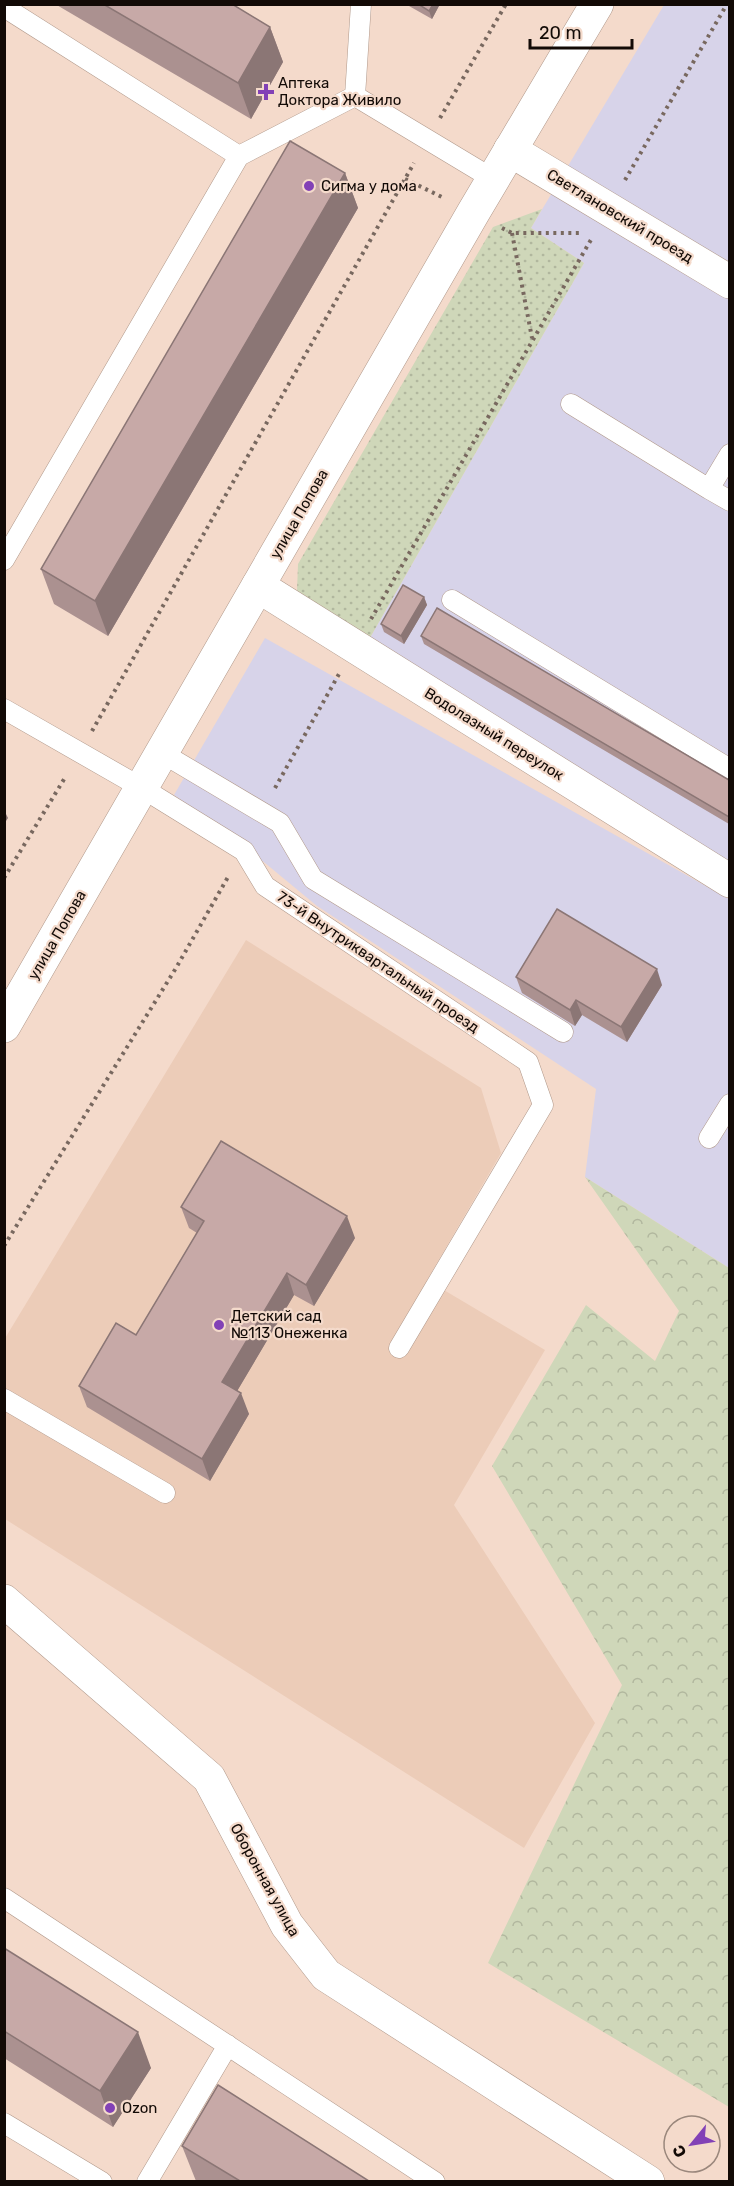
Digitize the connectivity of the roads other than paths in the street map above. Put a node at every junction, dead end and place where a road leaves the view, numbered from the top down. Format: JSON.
{"nodes":[{"id":1,"x":361,"y":4,"type":"edge"},
{"id":2,"x":597,"y":4,"type":"edge"},
{"id":3,"x":4,"y":7,"type":"edge"},
{"id":4,"x":355,"y":96,"type":"junction"},
{"id":5,"x":510,"y":150,"type":"junction"},
{"id":6,"x":238,"y":156,"type":"junction"},
{"id":7,"x":493,"y":179,"type":"junction"},
{"id":8,"x":729,"y":282,"type":"edge"},
{"id":9,"x":572,"y":404,"type":"dead end"},
{"id":10,"x":729,"y":454,"type":"edge"},
{"id":11,"x":709,"y":489,"type":"junction"},
{"id":12,"x":729,"y":501,"type":"edge"},
{"id":13,"x":4,"y":560,"type":"edge"},
{"id":14,"x":258,"y":586,"type":"junction"},
{"id":15,"x":452,"y":600,"type":"dead end"},
{"id":16,"x":4,"y":709,"type":"edge"},
{"id":17,"x":162,"y":753,"type":"junction"},
{"id":18,"x":729,"y":769,"type":"edge"},
{"id":19,"x":142,"y":788,"type":"junction"},
{"id":20,"x":729,"y":881,"type":"edge"},
{"id":21,"x":4,"y":1026,"type":"edge"},
{"id":22,"x":563,"y":1032,"type":"dead end"},
{"id":23,"x":729,"y":1104,"type":"edge"},
{"id":24,"x":709,"y":1138,"type":"dead end"},
{"id":25,"x":399,"y":1348,"type":"dead end"},
{"id":26,"x":4,"y":1400,"type":"edge"},
{"id":27,"x":165,"y":1493,"type":"dead end"},
{"id":28,"x":4,"y":1601,"type":"edge"},
{"id":29,"x":4,"y":1898,"type":"edge"},
{"id":30,"x":228,"y":2045,"type":"junction"},
{"id":31,"x":4,"y":2123,"type":"edge"},
{"id":32,"x":102,"y":2181,"type":"edge"},
{"id":33,"x":147,"y":2181,"type":"edge"},
{"id":34,"x":435,"y":2181,"type":"edge"},
{"id":35,"x":648,"y":2181,"type":"edge"}],
"edges":[{"from":1,"to":4,"type":"lane"},
{"from":2,"to":5,"type":"street","name":"улица Попова"},
{"from":3,"to":6,"type":"lane"},
{"from":4,"to":6,"type":"lane"},
{"from":4,"to":7,"type":"lane"},
{"from":5,"to":7,"type":"street","name":"улица Попова"},
{"from":5,"to":8,"type":"street","name":"Светлановский проезд"},
{"from":6,"to":13,"type":"lane"},
{"from":7,"to":14,"type":"street","name":"улица Попова"},
{"from":9,"to":11,"type":"lane"},
{"from":10,"to":11,"type":"lane"},
{"from":11,"to":12,"type":"lane"},
{"from":14,"to":17,"type":"street","name":"улица Попова"},
{"from":14,"to":20,"type":"street","name":"Водолазный переулок"},
{"from":15,"to":18,"type":"lane"},
{"from":16,"to":19,"type":"lane","name":"73-й Внутриквартальный проезд"},
{"from":17,"to":19,"type":"street","name":"улица Попова"},
{"from":17,"to":22,"type":"lane"},
{"from":19,"to":21,"type":"street","name":"улица Попова"},
{"from":19,"to":25,"type":"lane","name":"73-й Внутриквартальный проезд"},
{"from":23,"to":24,"type":"lane"},
{"from":26,"to":27,"type":"lane"},
{"from":28,"to":35,"type":"street","name":"Оборонная улица"},
{"from":29,"to":30,"type":"lane"},
{"from":30,"to":33,"type":"lane"},
{"from":30,"to":34,"type":"lane"},
{"from":31,"to":32,"type":"lane"}]}
